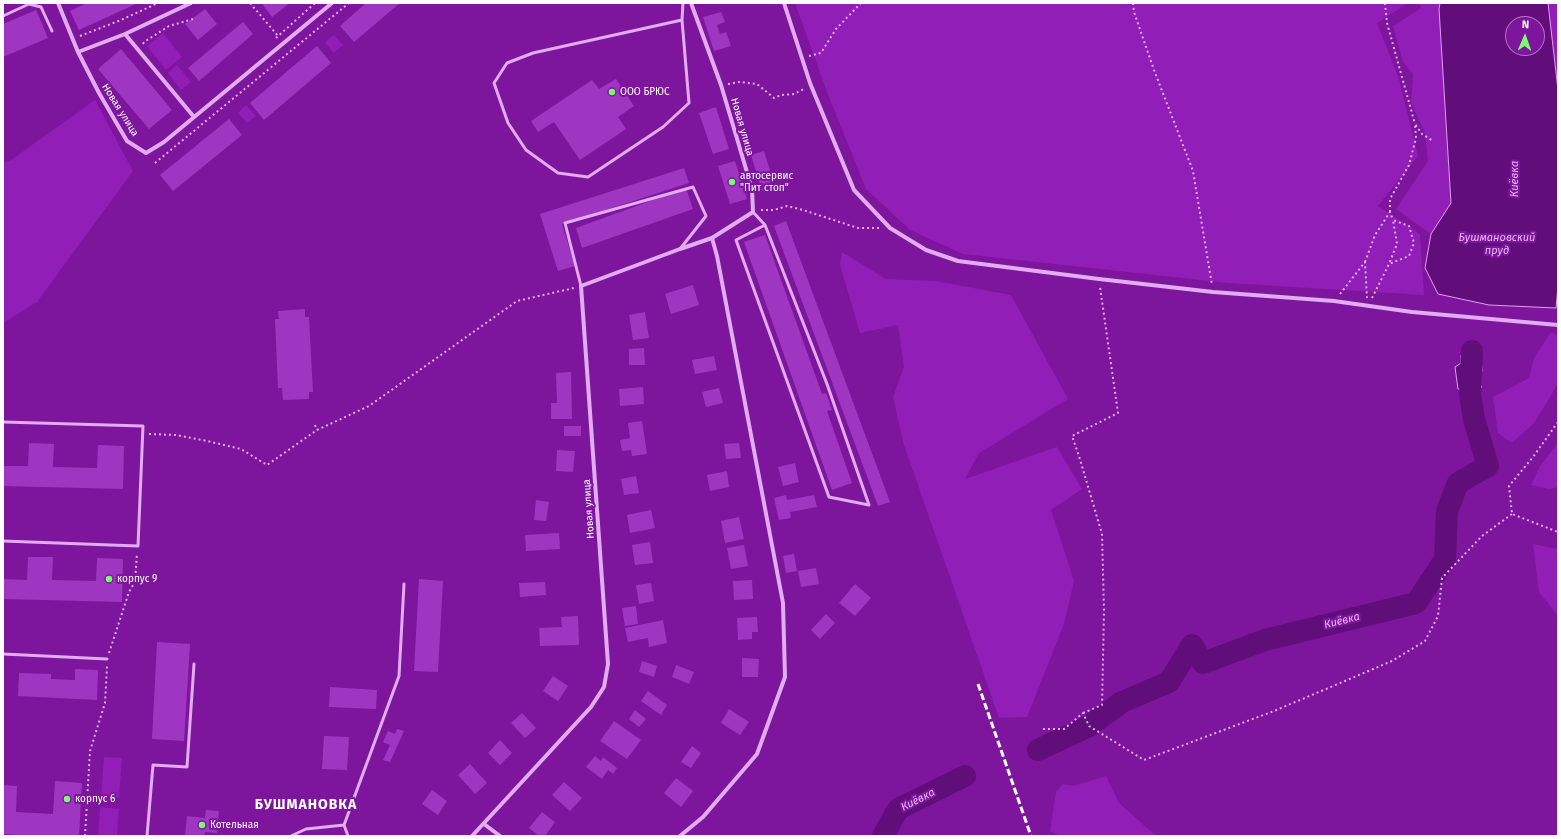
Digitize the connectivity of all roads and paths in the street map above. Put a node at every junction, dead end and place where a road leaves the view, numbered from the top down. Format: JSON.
{"nodes":[{"id":1,"x":58,"y":3,"type":"edge"},
{"id":2,"x":158,"y":3,"type":"edge"},
{"id":3,"x":191,"y":3,"type":"edge"},
{"id":4,"x":250,"y":3,"type":"edge"},
{"id":5,"x":315,"y":3,"type":"edge"},
{"id":6,"x":332,"y":3,"type":"edge"},
{"id":7,"x":349,"y":3,"type":"edge"},
{"id":8,"x":683,"y":3,"type":"edge"},
{"id":9,"x":692,"y":3,"type":"edge"},
{"id":10,"x":784,"y":3,"type":"edge"},
{"id":11,"x":861,"y":3,"type":"edge"},
{"id":12,"x":1133,"y":3,"type":"edge"},
{"id":13,"x":1385,"y":3,"type":"edge"},
{"id":14,"x":3,"y":16,"type":"edge"},
{"id":15,"x":193,"y":19,"type":"dead end"},
{"id":16,"x":682,"y":20,"type":"junction"},
{"id":17,"x":78,"y":30,"type":"dead end"},
{"id":18,"x":52,"y":31,"type":"dead end"},
{"id":19,"x":125,"y":34,"type":"junction"},
{"id":20,"x":278,"y":36,"type":"junction"},
{"id":21,"x":273,"y":40,"type":"dead end"},
{"id":22,"x":143,"y":47,"type":"dead end"},
{"id":23,"x":78,"y":52,"type":"junction"},
{"id":24,"x":802,"y":58,"type":"junction"},
{"id":25,"x":810,"y":83,"type":"junction"},
{"id":26,"x":721,"y":85,"type":"junction"},
{"id":27,"x":194,"y":117,"type":"junction"},
{"id":28,"x":1415,"y":124,"type":"junction"},
{"id":29,"x":1433,"y":141,"type":"dead end"},
{"id":30,"x":155,"y":163,"type":"dead end"},
{"id":31,"x":753,"y":212,"type":"junction"},
{"id":32,"x":1390,"y":212,"type":"junction"},
{"id":33,"x":1393,"y":220,"type":"junction"},
{"id":34,"x":765,"y":225,"type":"junction"},
{"id":35,"x":890,"y":228,"type":"junction"},
{"id":36,"x":712,"y":238,"type":"junction"},
{"id":37,"x":680,"y":249,"type":"junction"},
{"id":38,"x":1365,"y":262,"type":"junction"},
{"id":39,"x":1389,"y":264,"type":"junction"},
{"id":40,"x":1099,"y":278,"type":"junction"},
{"id":41,"x":581,"y":286,"type":"junction"},
{"id":42,"x":1213,"y":292,"type":"junction"},
{"id":43,"x":1334,"y":301,"type":"junction"},
{"id":44,"x":1368,"y":307,"type":"junction"},
{"id":45,"x":1558,"y":325,"type":"edge"},
{"id":46,"x":3,"y":422,"type":"edge"},
{"id":47,"x":1558,"y":422,"type":"edge"},
{"id":48,"x":315,"y":425,"type":"dead end"},
{"id":49,"x":317,"y":430,"type":"junction"},
{"id":50,"x":142,"y":434,"type":"junction"},
{"id":51,"x":1512,"y":514,"type":"junction"},
{"id":52,"x":1558,"y":532,"type":"edge"},
{"id":53,"x":3,"y":541,"type":"edge"},
{"id":54,"x":138,"y":546,"type":"junction"},
{"id":55,"x":404,"y":584,"type":"dead end"},
{"id":56,"x":3,"y":654,"type":"edge"},
{"id":57,"x":107,"y":659,"type":"junction"},
{"id":58,"x":194,"y":664,"type":"dead end"},
{"id":59,"x":1083,"y":713,"type":"junction"},
{"id":60,"x":1043,"y":729,"type":"dead end"},
{"id":61,"x":484,"y":824,"type":"junction"},
{"id":62,"x":344,"y":825,"type":"junction"},
{"id":63,"x":85,"y":836,"type":"edge"},
{"id":64,"x":147,"y":836,"type":"edge"},
{"id":65,"x":290,"y":836,"type":"edge"},
{"id":66,"x":348,"y":836,"type":"edge"},
{"id":67,"x":472,"y":836,"type":"edge"},
{"id":68,"x":500,"y":836,"type":"edge"},
{"id":69,"x":680,"y":836,"type":"edge"}],
"edges":[{"from":1,"to":23,"type":"street"},
{"from":2,"to":17,"type":"path"},
{"from":3,"to":19,"type":"street"},
{"from":4,"to":20,"type":"path"},
{"from":5,"to":20,"type":"path"},
{"from":6,"to":27,"type":"street","name":"Новая улица"},
{"from":7,"to":30,"type":"path"},
{"from":8,"to":16,"type":"lane"},
{"from":9,"to":26,"type":"street","name":"Новая улица"},
{"from":10,"to":24,"type":"street"},
{"from":11,"to":24,"type":"path"},
{"from":12,"to":42,"type":"path"},
{"from":13,"to":28,"type":"path"},
{"from":14,"to":18,"type":"lane"},
{"from":15,"to":22,"type":"path"},
{"from":16,"to":16,"type":"lane"},
{"from":19,"to":23,"type":"street"},
{"from":19,"to":27,"type":"street"},
{"from":20,"to":21,"type":"path"},
{"from":23,"to":27,"type":"street","name":"Новая улица"},
{"from":24,"to":25,"type":"street"},
{"from":25,"to":26,"type":"path"},
{"from":25,"to":35,"type":"street"},
{"from":26,"to":31,"type":"street","name":"Новая улица"},
{"from":28,"to":29,"type":"path"},
{"from":28,"to":32,"type":"path"},
{"from":31,"to":34,"type":"lane"},
{"from":31,"to":35,"type":"path"},
{"from":31,"to":36,"type":"street"},
{"from":32,"to":33,"type":"path"},
{"from":32,"to":38,"type":"path"},
{"from":33,"to":39,"type":"path"},
{"from":33,"to":39,"type":"path"},
{"from":34,"to":34,"type":"lane"},
{"from":35,"to":40,"type":"street"},
{"from":36,"to":37,"type":"street"},
{"from":36,"to":69,"type":"street"},
{"from":37,"to":41,"type":"street"},
{"from":37,"to":41,"type":"lane"},
{"from":38,"to":43,"type":"path"},
{"from":38,"to":44,"type":"path"},
{"from":39,"to":44,"type":"path"},
{"from":40,"to":42,"type":"street"},
{"from":40,"to":59,"type":"path"},
{"from":41,"to":49,"type":"path"},
{"from":41,"to":61,"type":"street","name":"Новая улица"},
{"from":42,"to":43,"type":"street"},
{"from":43,"to":44,"type":"street"},
{"from":44,"to":45,"type":"street"},
{"from":46,"to":50,"type":"lane"},
{"from":47,"to":51,"type":"path"},
{"from":48,"to":49,"type":"path"},
{"from":49,"to":50,"type":"path"},
{"from":50,"to":54,"type":"lane"},
{"from":51,"to":52,"type":"path"},
{"from":51,"to":59,"type":"path"},
{"from":53,"to":54,"type":"lane"},
{"from":54,"to":57,"type":"path"},
{"from":55,"to":62,"type":"lane"},
{"from":56,"to":57,"type":"lane"},
{"from":57,"to":63,"type":"path"},
{"from":58,"to":64,"type":"lane"},
{"from":59,"to":60,"type":"path"},
{"from":61,"to":67,"type":"street","name":"Новая улица"},
{"from":61,"to":68,"type":"street"},
{"from":62,"to":65,"type":"lane"},
{"from":62,"to":66,"type":"lane"}]}
